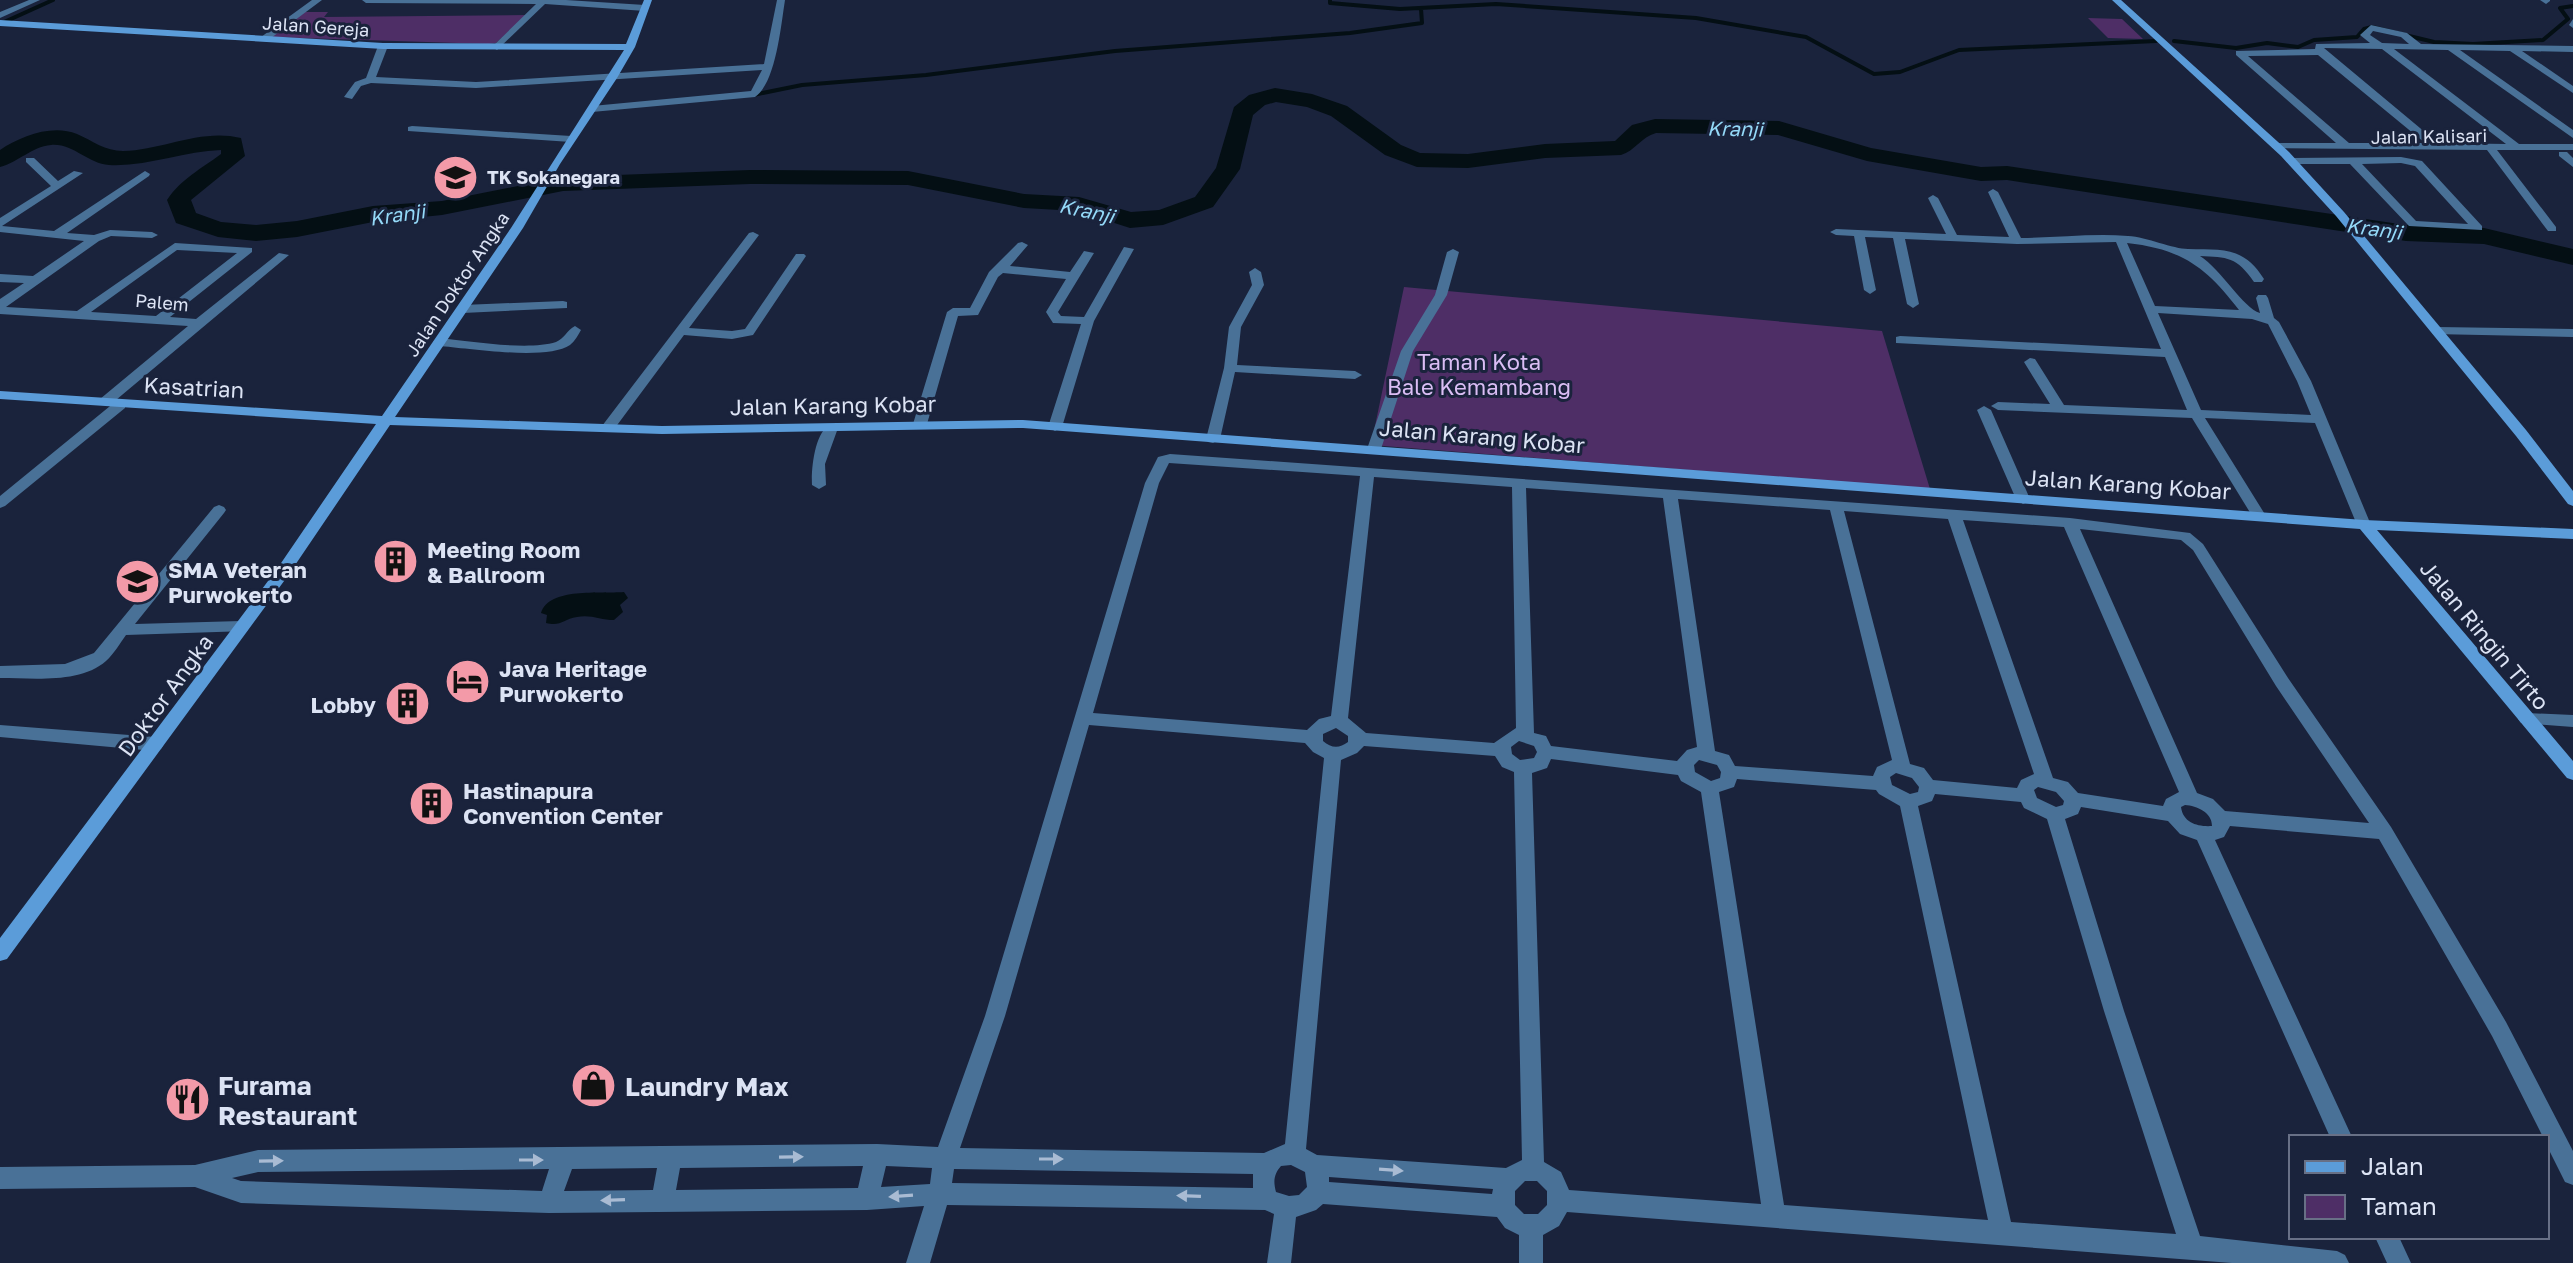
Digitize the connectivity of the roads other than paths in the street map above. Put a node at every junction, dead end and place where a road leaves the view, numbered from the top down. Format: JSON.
{"nodes":[{"id":1,"x":36,"y":0,"type":"edge"},
{"id":2,"x":318,"y":0,"type":"edge"},
{"id":3,"x":366,"y":0,"type":"edge"},
{"id":4,"x":781,"y":0,"type":"edge"},
{"id":5,"x":2116,"y":0,"type":"edge"},
{"id":6,"x":455,"y":1,"type":"edge"},
{"id":7,"x":543,"y":1,"type":"edge"},
{"id":8,"x":646,"y":4,"type":"edge"},
{"id":9,"x":0,"y":15,"type":"edge"},
{"id":10,"x":5,"y":23,"type":"edge"},
{"id":11,"x":264,"y":39,"type":"junction"},
{"id":12,"x":383,"y":46,"type":"junction"},
{"id":13,"x":2382,"y":46,"type":"junction"},
{"id":14,"x":497,"y":47,"type":"junction"},
{"id":15,"x":630,"y":47,"type":"junction"},
{"id":16,"x":2419,"y":47,"type":"junction"},
{"id":17,"x":2450,"y":48,"type":"junction"},
{"id":18,"x":2512,"y":48,"type":"junction"},
{"id":19,"x":2572,"y":49,"type":"edge"},
{"id":20,"x":2320,"y":52,"type":"junction"},
{"id":21,"x":768,"y":67,"type":"junction"},
{"id":22,"x":612,"y":78,"type":"junction"},
{"id":23,"x":370,"y":80,"type":"junction"},
{"id":24,"x":2573,"y":90,"type":"edge"},
{"id":25,"x":349,"y":97,"type":"dead end"},
{"id":26,"x":592,"y":109,"type":"junction"},
{"id":27,"x":412,"y":129,"type":"dead end"},
{"id":28,"x":2573,"y":135,"type":"edge"},
{"id":29,"x":571,"y":139,"type":"junction"},
{"id":30,"x":2346,"y":146,"type":"junction"},
{"id":31,"x":2435,"y":146,"type":"junction"},
{"id":32,"x":2518,"y":148,"type":"junction"},
{"id":33,"x":2492,"y":150,"type":"junction"},
{"id":34,"x":2570,"y":152,"type":"edge"},
{"id":35,"x":2284,"y":154,"type":"junction"},
{"id":36,"x":30,"y":160,"type":"dead end"},
{"id":37,"x":2353,"y":161,"type":"junction"},
{"id":38,"x":2573,"y":164,"type":"edge"},
{"id":39,"x":78,"y":173,"type":"dead end"},
{"id":40,"x":145,"y":174,"type":"dead end"},
{"id":41,"x":57,"y":186,"type":"junction"},
{"id":42,"x":1993,"y":192,"type":"dead end"},
{"id":43,"x":1933,"y":198,"type":"dead end"},
{"id":44,"x":0,"y":223,"type":"edge"},
{"id":45,"x":0,"y":229,"type":"edge"},
{"id":46,"x":2552,"y":229,"type":"dead end"},
{"id":47,"x":1836,"y":232,"type":"dead end"},
{"id":48,"x":1859,"y":233,"type":"junction"},
{"id":49,"x":56,"y":235,"type":"junction"},
{"id":50,"x":152,"y":235,"type":"dead end"},
{"id":51,"x":753,"y":235,"type":"dead end"},
{"id":52,"x":1898,"y":235,"type":"junction"},
{"id":53,"x":1953,"y":237,"type":"junction"},
{"id":54,"x":95,"y":239,"type":"junction"},
{"id":55,"x":2120,"y":239,"type":"junction"},
{"id":56,"x":2017,"y":241,"type":"junction"},
{"id":57,"x":1022,"y":245,"type":"dead end"},
{"id":58,"x":1128,"y":249,"type":"dead end"},
{"id":59,"x":1453,"y":252,"type":"dead end"},
{"id":60,"x":2181,"y":252,"type":"junction"},
{"id":61,"x":1088,"y":253,"type":"dead end"},
{"id":62,"x":283,"y":255,"type":"dead end"},
{"id":63,"x":800,"y":256,"type":"dead end"},
{"id":64,"x":1001,"y":269,"type":"junction"},
{"id":65,"x":1255,"y":272,"type":"dead end"},
{"id":66,"x":1074,"y":276,"type":"junction"},
{"id":67,"x":0,"y":278,"type":"edge"},
{"id":68,"x":2258,"y":279,"type":"dead end"},
{"id":69,"x":36,"y":280,"type":"junction"},
{"id":70,"x":1870,"y":290,"type":"dead end"},
{"id":71,"x":2262,"y":298,"type":"dead end"},
{"id":72,"x":1913,"y":304,"type":"dead end"},
{"id":73,"x":563,"y":305,"type":"dead end"},
{"id":74,"x":0,"y":307,"type":"edge"},
{"id":75,"x":463,"y":309,"type":"junction"},
{"id":76,"x":2150,"y":309,"type":"junction"},
{"id":77,"x":81,"y":314,"type":"junction"},
{"id":78,"x":2248,"y":314,"type":"junction"},
{"id":79,"x":2268,"y":318,"type":"junction"},
{"id":80,"x":159,"y":320,"type":"junction"},
{"id":81,"x":1088,"y":321,"type":"junction"},
{"id":82,"x":199,"y":323,"type":"junction"},
{"id":83,"x":575,"y":330,"type":"dead end"},
{"id":84,"x":679,"y":331,"type":"junction"},
{"id":85,"x":2437,"y":331,"type":"junction"},
{"id":86,"x":2573,"y":333,"type":"edge"},
{"id":87,"x":1900,"y":340,"type":"dead end"},
{"id":88,"x":439,"y":342,"type":"junction"},
{"id":89,"x":2171,"y":353,"type":"junction"},
{"id":90,"x":2030,"y":362,"type":"dead end"},
{"id":91,"x":1230,"y":368,"type":"junction"},
{"id":92,"x":1355,"y":375,"type":"dead end"},
{"id":93,"x":0,"y":395,"type":"edge"},
{"id":94,"x":112,"y":404,"type":"junction"},
{"id":95,"x":2058,"y":406,"type":"junction"},
{"id":96,"x":2196,"y":414,"type":"junction"},
{"id":97,"x":386,"y":419,"type":"junction"},
{"id":98,"x":2320,"y":419,"type":"junction"},
{"id":99,"x":920,"y":424,"type":"junction"},
{"id":100,"x":1055,"y":427,"type":"junction"},
{"id":101,"x":831,"y":428,"type":"junction"},
{"id":102,"x":607,"y":429,"type":"junction"},
{"id":103,"x":1213,"y":439,"type":"junction"},
{"id":104,"x":1374,"y":449,"type":"junction"},
{"id":105,"x":1367,"y":474,"type":"junction"},
{"id":106,"x":1519,"y":484,"type":"junction"},
{"id":107,"x":819,"y":485,"type":"dead end"},
{"id":108,"x":1670,"y":496,"type":"junction"},
{"id":109,"x":2023,"y":499,"type":"junction"},
{"id":110,"x":2573,"y":501,"type":"edge"},
{"id":111,"x":0,"y":503,"type":"edge"},
{"id":112,"x":1836,"y":507,"type":"junction"},
{"id":113,"x":219,"y":510,"type":"dead end"},
{"id":114,"x":2259,"y":516,"type":"junction"},
{"id":115,"x":1955,"y":517,"type":"junction"},
{"id":116,"x":2070,"y":523,"type":"junction"},
{"id":117,"x":2364,"y":525,"type":"junction"},
{"id":118,"x":2573,"y":534,"type":"edge"},
{"id":119,"x":241,"y":627,"type":"junction"},
{"id":120,"x":122,"y":630,"type":"junction"},
{"id":121,"x":0,"y":672,"type":"edge"},
{"id":122,"x":1082,"y":718,"type":"junction"},
{"id":123,"x":2527,"y":719,"type":"junction"},
{"id":124,"x":1339,"y":721,"type":"junction"},
{"id":125,"x":2573,"y":721,"type":"edge"},
{"id":126,"x":0,"y":731,"type":"edge"},
{"id":127,"x":1525,"y":734,"type":"junction"},
{"id":128,"x":1313,"y":737,"type":"junction"},
{"id":129,"x":1358,"y":739,"type":"junction"},
{"id":130,"x":155,"y":744,"type":"junction"},
{"id":131,"x":1501,"y":750,"type":"junction"},
{"id":132,"x":1546,"y":752,"type":"junction"},
{"id":133,"x":1707,"y":753,"type":"junction"},
{"id":134,"x":1333,"y":754,"type":"junction"},
{"id":135,"x":1902,"y":767,"type":"junction"},
{"id":136,"x":1523,"y":768,"type":"junction"},
{"id":137,"x":1684,"y":769,"type":"junction"},
{"id":138,"x":1730,"y":772,"type":"junction"},
{"id":139,"x":2573,"y":773,"type":"edge"},
{"id":140,"x":2045,"y":780,"type":"junction"},
{"id":141,"x":1881,"y":783,"type":"junction"},
{"id":142,"x":1928,"y":786,"type":"junction"},
{"id":143,"x":1709,"y":788,"type":"junction"},
{"id":144,"x":2026,"y":796,"type":"junction"},
{"id":145,"x":2190,"y":798,"type":"junction"},
{"id":146,"x":2073,"y":799,"type":"junction"},
{"id":147,"x":1908,"y":802,"type":"junction"},
{"id":148,"x":2055,"y":815,"type":"junction"},
{"id":149,"x":2172,"y":815,"type":"junction"},
{"id":150,"x":2220,"y":818,"type":"junction"},
{"id":151,"x":2385,"y":832,"type":"junction"},
{"id":152,"x":2203,"y":834,"type":"junction"},
{"id":153,"x":0,"y":953,"type":"edge"},
{"id":154,"x":2340,"y":1135,"type":"edge"},
{"id":155,"x":877,"y":1155,"type":"junction"},
{"id":156,"x":564,"y":1159,"type":"junction"},
{"id":157,"x":670,"y":1159,"type":"junction"},
{"id":158,"x":945,"y":1159,"type":"junction"},
{"id":159,"x":1304,"y":1159,"type":"junction"},
{"id":160,"x":1269,"y":1164,"type":"junction"},
{"id":161,"x":1533,"y":1170,"type":"junction"},
{"id":162,"x":2573,"y":1174,"type":"edge"},
{"id":163,"x":195,"y":1176,"type":"junction"},
{"id":164,"x":0,"y":1178,"type":"edge"},
{"id":165,"x":1507,"y":1179,"type":"junction"},
{"id":166,"x":1316,"y":1192,"type":"junction"},
{"id":167,"x":939,"y":1194,"type":"junction"},
{"id":168,"x":663,"y":1199,"type":"junction"},
{"id":169,"x":867,"y":1199,"type":"junction"},
{"id":170,"x":1560,"y":1200,"type":"junction"},
{"id":171,"x":549,"y":1202,"type":"junction"},
{"id":172,"x":1276,"y":1203,"type":"junction"},
{"id":173,"x":1504,"y":1206,"type":"junction"},
{"id":174,"x":1774,"y":1214,"type":"junction"},
{"id":175,"x":1531,"y":1226,"type":"junction"},
{"id":176,"x":2002,"y":1234,"type":"junction"},
{"id":177,"x":2388,"y":1239,"type":"edge"},
{"id":178,"x":2192,"y":1247,"type":"junction"},
{"id":179,"x":918,"y":1263,"type":"edge"},
{"id":180,"x":1279,"y":1263,"type":"edge"},
{"id":181,"x":1531,"y":1263,"type":"edge"},
{"id":182,"x":2337,"y":1263,"type":"edge"},
{"id":183,"x":2399,"y":1263,"type":"edge"}],
"edges":[{"from":1,"to":9,"type":"street"},
{"from":2,"to":11,"type":"street"},
{"from":3,"to":6,"type":"street"},
{"from":4,"to":21,"type":"street"},
{"from":5,"to":35,"type":"street"},
{"from":6,"to":7,"type":"street"},
{"from":7,"to":8,"type":"street"},
{"from":7,"to":14,"type":"street"},
{"from":8,"to":15,"type":"street","name":"Jalan Doktor Angka"},
{"from":10,"to":11,"type":"street","name":"Jalan Gereja"},
{"from":11,"to":12,"type":"street","name":"Jalan Gereja"},
{"from":12,"to":14,"type":"street","name":"Jalan Gereja"},
{"from":12,"to":23,"type":"street"},
{"from":13,"to":16,"type":"street"},
{"from":13,"to":16,"type":"street"},
{"from":13,"to":20,"type":"street"},
{"from":13,"to":32,"type":"street"},
{"from":14,"to":15,"type":"street","name":"Jalan Gereja"},
{"from":15,"to":22,"type":"street","name":"Jalan Doktor Angka"},
{"from":16,"to":17,"type":"street"},
{"from":17,"to":18,"type":"street"},
{"from":17,"to":28,"type":"street"},
{"from":18,"to":19,"type":"street"},
{"from":18,"to":24,"type":"street"},
{"from":20,"to":30,"type":"street"},
{"from":20,"to":31,"type":"street"},
{"from":21,"to":22,"type":"street"},
{"from":21,"to":26,"type":"street"},
{"from":22,"to":23,"type":"street"},
{"from":22,"to":26,"type":"street","name":"Jalan Doktor Angka"},
{"from":23,"to":25,"type":"street"},
{"from":26,"to":29,"type":"street","name":"Jalan Doktor Angka"},
{"from":27,"to":29,"type":"street"},
{"from":29,"to":75,"type":"street","name":"Jalan Doktor Angka"},
{"from":30,"to":31,"type":"street"},
{"from":30,"to":35,"type":"street"},
{"from":31,"to":32,"type":"street"},
{"from":32,"to":34,"type":"street"},
{"from":33,"to":34,"type":"street","name":"Jalan Kalisari"},
{"from":33,"to":35,"type":"street","name":"Jalan Kalisari"},
{"from":33,"to":46,"type":"street"},
{"from":34,"to":38,"type":"street"},
{"from":35,"to":37,"type":"street"},
{"from":35,"to":85,"type":"street"},
{"from":36,"to":41,"type":"street"},
{"from":37,"to":37,"type":"street"},
{"from":39,"to":41,"type":"street"},
{"from":40,"to":49,"type":"street"},
{"from":41,"to":44,"type":"street"},
{"from":42,"to":56,"type":"street"},
{"from":43,"to":53,"type":"street"},
{"from":45,"to":49,"type":"street"},
{"from":47,"to":48,"type":"street"},
{"from":48,"to":52,"type":"street"},
{"from":48,"to":70,"type":"street"},
{"from":49,"to":54,"type":"street"},
{"from":50,"to":54,"type":"street"},
{"from":51,"to":84,"type":"street"},
{"from":52,"to":53,"type":"street"},
{"from":52,"to":72,"type":"street"},
{"from":53,"to":56,"type":"street"},
{"from":54,"to":69,"type":"street","name":"Palem"},
{"from":55,"to":56,"type":"street"},
{"from":55,"to":60,"type":"street"},
{"from":55,"to":76,"type":"street"},
{"from":57,"to":64,"type":"street"},
{"from":58,"to":81,"type":"street"},
{"from":59,"to":104,"type":"street"},
{"from":60,"to":68,"type":"street"},
{"from":60,"to":78,"type":"street"},
{"from":61,"to":66,"type":"street"},
{"from":62,"to":82,"type":"street"},
{"from":63,"to":84,"type":"street"},
{"from":64,"to":66,"type":"street"},
{"from":64,"to":99,"type":"street"},
{"from":65,"to":91,"type":"street"},
{"from":66,"to":81,"type":"street"},
{"from":67,"to":69,"type":"street"},
{"from":69,"to":74,"type":"street","name":"Palem"},
{"from":71,"to":79,"type":"street"},
{"from":73,"to":75,"type":"street"},
{"from":74,"to":77,"type":"street","name":"Palem"},
{"from":75,"to":88,"type":"street","name":"Jalan Doktor Angka"},
{"from":76,"to":78,"type":"street"},
{"from":76,"to":89,"type":"street"},
{"from":77,"to":80,"type":"street","name":"Palem"},
{"from":77,"to":80,"type":"street"},
{"from":78,"to":79,"type":"street"},
{"from":79,"to":98,"type":"street"},
{"from":80,"to":82,"type":"street","name":"Palem"},
{"from":81,"to":100,"type":"street"},
{"from":82,"to":94,"type":"street","name":"Palem"},
{"from":83,"to":88,"type":"street"},
{"from":84,"to":102,"type":"street"},
{"from":85,"to":86,"type":"street"},
{"from":85,"to":110,"type":"street"},
{"from":87,"to":89,"type":"street"},
{"from":88,"to":97,"type":"street","name":"Jalan Doktor Angka"},
{"from":89,"to":96,"type":"street"},
{"from":90,"to":95,"type":"street"},
{"from":91,"to":92,"type":"street"},
{"from":91,"to":103,"type":"street"},
{"from":93,"to":94,"type":"street","name":"Kasatrian"},
{"from":94,"to":97,"type":"street","name":"Kasatrian"},
{"from":94,"to":111,"type":"street","name":"Palem"},
{"from":95,"to":96,"type":"street"},
{"from":95,"to":109,"type":"street"},
{"from":96,"to":98,"type":"street"},
{"from":96,"to":114,"type":"street"},
{"from":97,"to":102,"type":"street","name":"Jalan Karang Kobar"},
{"from":97,"to":119,"type":"street","name":"Doktor Angka"},
{"from":98,"to":117,"type":"street"},
{"from":99,"to":100,"type":"street","name":"Jalan Karang Kobar"},
{"from":99,"to":101,"type":"street","name":"Jalan Karang Kobar"},
{"from":100,"to":103,"type":"street","name":"Jalan Karang Kobar"},
{"from":101,"to":102,"type":"street","name":"Jalan Karang Kobar"},
{"from":101,"to":107,"type":"street"},
{"from":103,"to":104,"type":"street","name":"Jalan Karang Kobar"},
{"from":104,"to":109,"type":"street","name":"Jalan Karang Kobar"},
{"from":105,"to":106,"type":"street"},
{"from":105,"to":122,"type":"street"},
{"from":105,"to":124,"type":"street"},
{"from":106,"to":108,"type":"street"},
{"from":106,"to":127,"type":"street"},
{"from":108,"to":112,"type":"street"},
{"from":108,"to":133,"type":"street"},
{"from":109,"to":114,"type":"street","name":"Jalan Karang Kobar"},
{"from":112,"to":115,"type":"street"},
{"from":112,"to":135,"type":"street"},
{"from":113,"to":120,"type":"street"},
{"from":114,"to":117,"type":"street","name":"Jalan Karang Kobar"},
{"from":115,"to":116,"type":"street"},
{"from":115,"to":140,"type":"street"},
{"from":116,"to":145,"type":"street"},
{"from":116,"to":151,"type":"street"},
{"from":117,"to":118,"type":"street","name":"Jalan Karang Kobar"},
{"from":117,"to":123,"type":"street","name":"Jalan Ringin Tirto"},
{"from":119,"to":120,"type":"street"},
{"from":119,"to":130,"type":"street","name":"Doktor Angka"},
{"from":120,"to":121,"type":"street"},
{"from":122,"to":128,"type":"street"},
{"from":122,"to":158,"type":"street"},
{"from":123,"to":125,"type":"street"},
{"from":123,"to":139,"type":"street","name":"Jalan Ringin Tirto"},
{"from":124,"to":128,"type":"street"},
{"from":124,"to":129,"type":"street"},
{"from":126,"to":130,"type":"street"},
{"from":127,"to":131,"type":"street"},
{"from":127,"to":132,"type":"street"},
{"from":128,"to":134,"type":"street"},
{"from":129,"to":131,"type":"street"},
{"from":129,"to":134,"type":"street"},
{"from":130,"to":153,"type":"street","name":"Doktor Angka"},
{"from":131,"to":136,"type":"street"},
{"from":132,"to":136,"type":"street"},
{"from":132,"to":137,"type":"street"},
{"from":133,"to":137,"type":"street"},
{"from":133,"to":138,"type":"street"},
{"from":134,"to":159,"type":"street"},
{"from":135,"to":141,"type":"street"},
{"from":135,"to":142,"type":"street"},
{"from":136,"to":161,"type":"street"},
{"from":137,"to":143,"type":"street"},
{"from":138,"to":141,"type":"street"},
{"from":138,"to":143,"type":"street"},
{"from":140,"to":144,"type":"street"},
{"from":140,"to":146,"type":"street"},
{"from":141,"to":147,"type":"street"},
{"from":142,"to":144,"type":"street"},
{"from":142,"to":147,"type":"street"},
{"from":143,"to":174,"type":"street"},
{"from":144,"to":148,"type":"street"},
{"from":145,"to":149,"type":"street"},
{"from":145,"to":150,"type":"street"},
{"from":146,"to":148,"type":"street"},
{"from":146,"to":149,"type":"street"},
{"from":147,"to":176,"type":"street"},
{"from":148,"to":178,"type":"street"},
{"from":149,"to":152,"type":"street"},
{"from":150,"to":151,"type":"street"},
{"from":150,"to":152,"type":"street"},
{"from":151,"to":162,"type":"street"},
{"from":152,"to":154,"type":"street"},
{"from":157,"to":155,"type":"street","one_way":true},
{"from":155,"to":158,"type":"street"},
{"from":155,"to":169,"type":"street"},
{"from":156,"to":157,"type":"street"},
{"from":163,"to":156,"type":"street","one_way":true},
{"from":156,"to":171,"type":"street"},
{"from":157,"to":168,"type":"street"},
{"from":158,"to":160,"type":"street","one_way":true},
{"from":158,"to":167,"type":"street"},
{"from":159,"to":160,"type":"street"},
{"from":159,"to":165,"type":"street","one_way":true},
{"from":159,"to":166,"type":"street"},
{"from":160,"to":172,"type":"street"},
{"from":161,"to":165,"type":"street"},
{"from":161,"to":170,"type":"street"},
{"from":163,"to":164,"type":"street"},
{"from":163,"to":171,"type":"street"},
{"from":165,"to":173,"type":"street"},
{"from":166,"to":172,"type":"street"},
{"from":166,"to":173,"type":"street"},
{"from":167,"to":169,"type":"street","one_way":true},
{"from":172,"to":167,"type":"street","one_way":true},
{"from":167,"to":179,"type":"street"},
{"from":168,"to":169,"type":"street"},
{"from":168,"to":171,"type":"street","one_way":true},
{"from":170,"to":174,"type":"street"},
{"from":170,"to":175,"type":"street"},
{"from":172,"to":180,"type":"street"},
{"from":173,"to":175,"type":"street"},
{"from":174,"to":176,"type":"street"},
{"from":175,"to":181,"type":"street"},
{"from":176,"to":178,"type":"street"},
{"from":177,"to":183,"type":"street"},
{"from":178,"to":182,"type":"street"}]}
